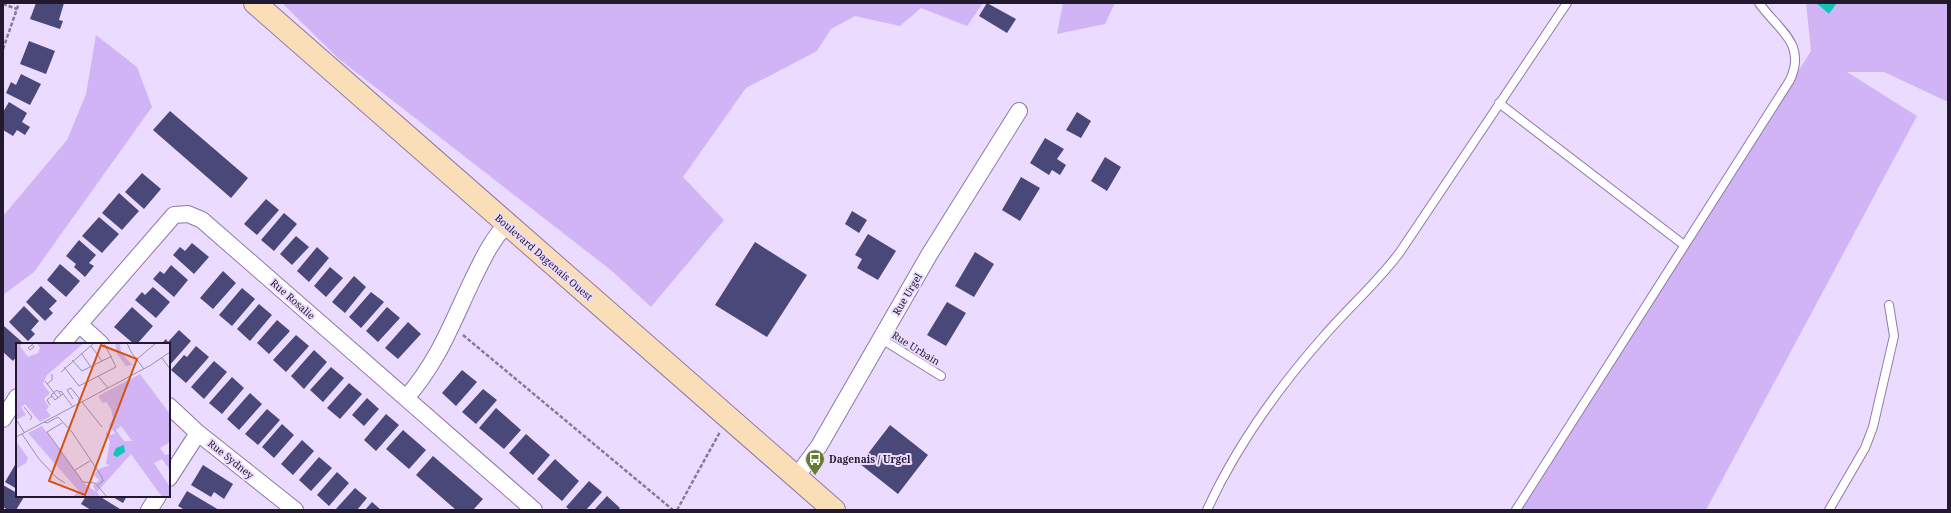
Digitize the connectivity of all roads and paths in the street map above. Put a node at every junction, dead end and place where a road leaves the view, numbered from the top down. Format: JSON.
{"nodes":[{"id":1,"x":19,"y":3,"type":"edge"},
{"id":2,"x":255,"y":3,"type":"edge"},
{"id":3,"x":1567,"y":3,"type":"edge"},
{"id":4,"x":1758,"y":3,"type":"edge"},
{"id":5,"x":3,"y":4,"type":"edge"},
{"id":6,"x":17,"y":9,"type":"junction"},
{"id":7,"x":3,"y":49,"type":"edge"},
{"id":8,"x":1499,"y":103,"type":"junction"},
{"id":9,"x":1019,"y":111,"type":"dead end"},
{"id":10,"x":507,"y":224,"type":"junction"},
{"id":11,"x":1684,"y":245,"type":"junction"},
{"id":12,"x":1889,"y":305,"type":"dead end"},
{"id":13,"x":79,"y":324,"type":"junction"},
{"id":14,"x":452,"y":325,"type":"junction"},
{"id":15,"x":880,"y":338,"type":"junction"},
{"id":16,"x":63,"y":343,"type":"edge"},
{"id":17,"x":100,"y":343,"type":"edge"},
{"id":18,"x":941,"y":376,"type":"dead end"},
{"id":19,"x":406,"y":398,"type":"junction"},
{"id":20,"x":16,"y":399,"type":"edge"},
{"id":21,"x":170,"y":407,"type":"edge"},
{"id":22,"x":3,"y":419,"type":"edge"},
{"id":23,"x":730,"y":419,"type":"junction"},
{"id":24,"x":198,"y":433,"type":"junction"},
{"id":25,"x":170,"y":476,"type":"edge"},
{"id":26,"x":796,"y":477,"type":"junction"},
{"id":27,"x":157,"y":497,"type":"edge"},
{"id":28,"x":149,"y":510,"type":"edge"},
{"id":29,"x":295,"y":510,"type":"edge"},
{"id":30,"x":534,"y":510,"type":"edge"},
{"id":31,"x":673,"y":510,"type":"edge"},
{"id":32,"x":677,"y":510,"type":"edge"},
{"id":33,"x":833,"y":510,"type":"edge"},
{"id":34,"x":1207,"y":510,"type":"edge"},
{"id":35,"x":1516,"y":510,"type":"edge"},
{"id":36,"x":1829,"y":510,"type":"edge"}],
"edges":[{"from":1,"to":6,"type":"path"},
{"from":2,"to":10,"type":"main road","name":"Boulevard Dagenais Ouest"},
{"from":3,"to":8,"type":"lane"},
{"from":4,"to":11,"type":"lane"},
{"from":5,"to":6,"type":"path"},
{"from":6,"to":7,"type":"path"},
{"from":8,"to":11,"type":"lane"},
{"from":8,"to":34,"type":"lane"},
{"from":9,"to":15,"type":"street","name":"Rue Urgel"},
{"from":10,"to":14,"type":"street"},
{"from":10,"to":23,"type":"main road","name":"Boulevard Dagenais Ouest"},
{"from":11,"to":35,"type":"lane"},
{"from":12,"to":36,"type":"lane"},
{"from":13,"to":16,"type":"street","name":"Rue Rosalie"},
{"from":13,"to":17,"type":"street"},
{"from":13,"to":19,"type":"street","name":"Rue Rosalie"},
{"from":14,"to":19,"type":"street"},
{"from":14,"to":31,"type":"path"},
{"from":15,"to":18,"type":"lane","name":"Rue Urbain"},
{"from":15,"to":26,"type":"street","name":"Rue Urgel"},
{"from":19,"to":30,"type":"street","name":"Rue Rosalie"},
{"from":20,"to":22,"type":"street"},
{"from":21,"to":24,"type":"street","name":"Rue Sydney"},
{"from":23,"to":26,"type":"main road","name":"Boulevard Dagenais Ouest"},
{"from":23,"to":32,"type":"path"},
{"from":24,"to":25,"type":"street"},
{"from":24,"to":29,"type":"street","name":"Rue Sydney"},
{"from":26,"to":33,"type":"main road","name":"Boulevard Dagenais Ouest"},
{"from":27,"to":28,"type":"street"}]}
